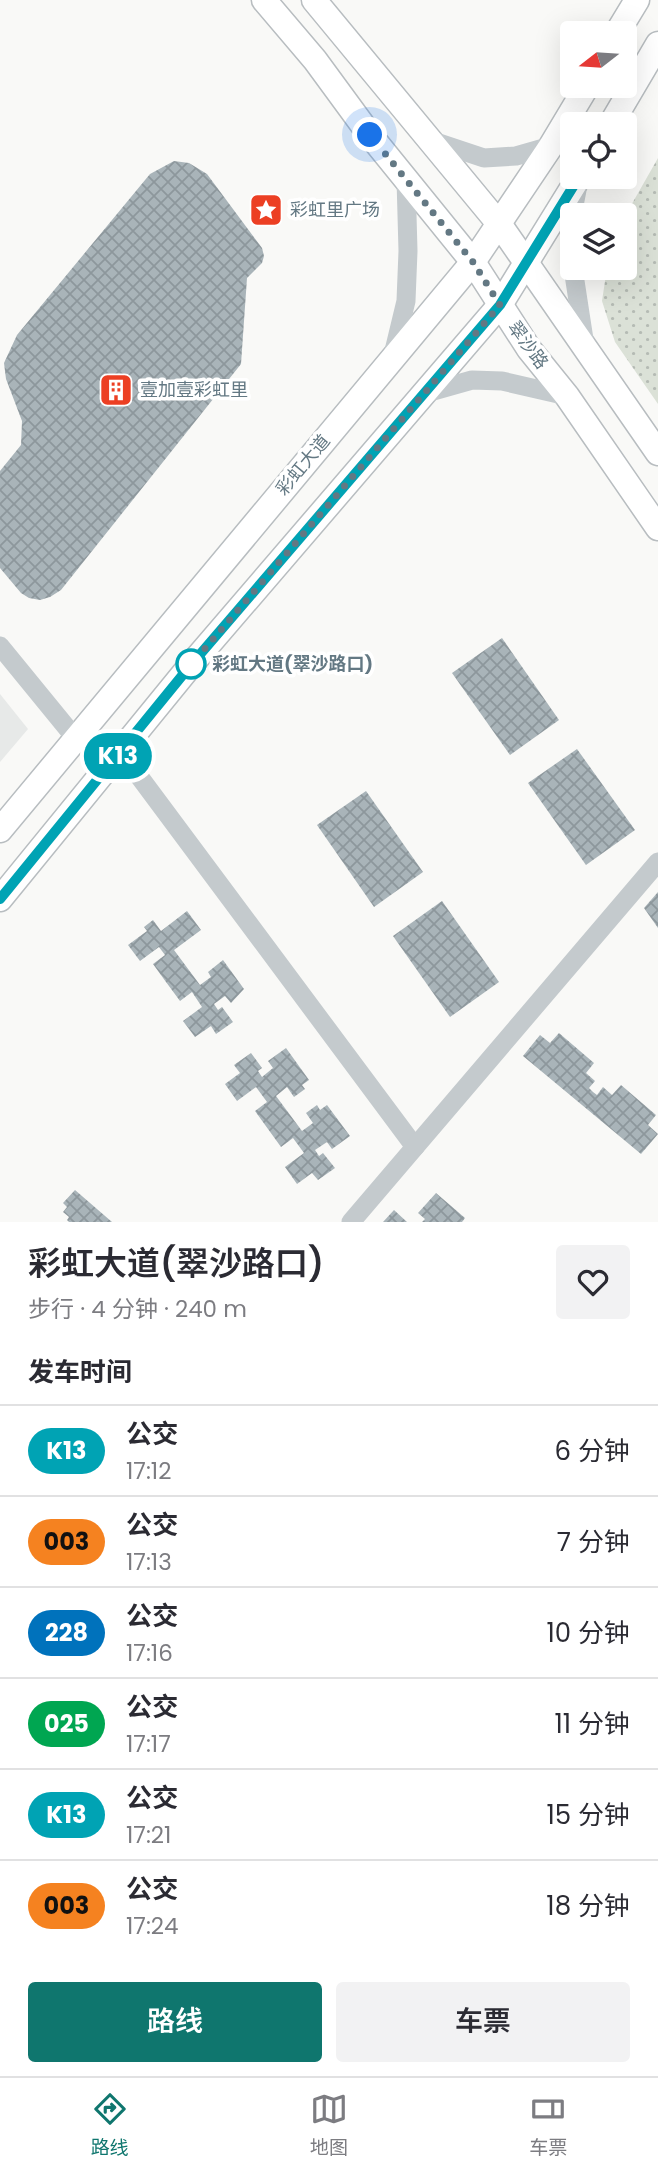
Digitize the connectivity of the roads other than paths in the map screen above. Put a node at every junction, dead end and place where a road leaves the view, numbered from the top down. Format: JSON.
{"nodes":[{"id":1,"x":264,"y":0,"type":"edge"},
{"id":2,"x":314,"y":0,"type":"edge"},
{"id":3,"x":637,"y":0,"type":"edge"},
{"id":4,"x":624,"y":21,"type":"edge"},
{"id":5,"x":658,"y":44,"type":"edge"},
{"id":6,"x":580,"y":98,"type":"edge"},
{"id":7,"x":618,"y":112,"type":"edge"},
{"id":8,"x":430,"y":140,"type":"junction"},
{"id":9,"x":551,"y":146,"type":"junction"},
{"id":10,"x":405,"y":179,"type":"junction"},
{"id":11,"x":572,"y":189,"type":"edge"},
{"id":12,"x":500,"y":225,"type":"junction"},
{"id":13,"x":473,"y":262,"type":"junction"},
{"id":14,"x":528,"y":262,"type":"junction"},
{"id":15,"x":575,"y":280,"type":"edge"},
{"id":16,"x":500,"y":305,"type":"junction"},
{"id":17,"x":586,"y":350,"type":"junction"},
{"id":18,"x":393,"y":356,"type":"junction"},
{"id":19,"x":426,"y":393,"type":"junction"},
{"id":20,"x":567,"y":396,"type":"junction"},
{"id":21,"x":658,"y":453,"type":"edge"},
{"id":22,"x":658,"y":528,"type":"edge"},
{"id":23,"x":0,"y":646,"type":"edge"},
{"id":24,"x":76,"y":739,"type":"junction"},
{"id":25,"x":121,"y":752,"type":"junction"},
{"id":26,"x":0,"y":830,"type":"edge"},
{"id":27,"x":658,"y":862,"type":"edge"},
{"id":28,"x":0,"y":899,"type":"edge"},
{"id":29,"x":415,"y":1147,"type":"junction"},
{"id":30,"x":351,"y":1222,"type":"edge"}],
"edges":[{"from":1,"to":10,"type":"main road","name":"翠沙路"},
{"from":2,"to":8,"type":"main road"},
{"from":3,"to":4,"type":"main road"},
{"from":5,"to":7,"type":"main road"},
{"from":6,"to":9,"type":"main road","name":"彩虹大道"},
{"from":8,"to":9,"type":"street"},
{"from":8,"to":12,"type":"main road"},
{"from":9,"to":12,"type":"main road","name":"彩虹大道"},
{"from":10,"to":13,"type":"main road","name":"翠沙路"},
{"from":10,"to":18,"type":"street"},
{"from":11,"to":14,"type":"main road"},
{"from":12,"to":13,"type":"main road","name":"彩虹大道"},
{"from":12,"to":14,"type":"main road"},
{"from":13,"to":16,"type":"main road","name":"翠沙路"},
{"from":13,"to":18,"type":"main road","name":"彩虹大道"},
{"from":14,"to":16,"type":"main road"},
{"from":14,"to":17,"type":"main road"},
{"from":15,"to":17,"type":"street"},
{"from":16,"to":19,"type":"main road"},
{"from":16,"to":20,"type":"main road","name":"翠沙路"},
{"from":17,"to":21,"type":"main road"},
{"from":18,"to":24,"type":"main road","name":"彩虹大道"},
{"from":19,"to":20,"type":"street"},
{"from":19,"to":25,"type":"main road"},
{"from":20,"to":22,"type":"main road","name":"翠沙路"},
{"from":23,"to":24,"type":"street"},
{"from":24,"to":26,"type":"main road","name":"彩虹大道"},
{"from":25,"to":28,"type":"main road"},
{"from":25,"to":29,"type":"street"},
{"from":27,"to":29,"type":"street"},
{"from":29,"to":30,"type":"street"}]}
